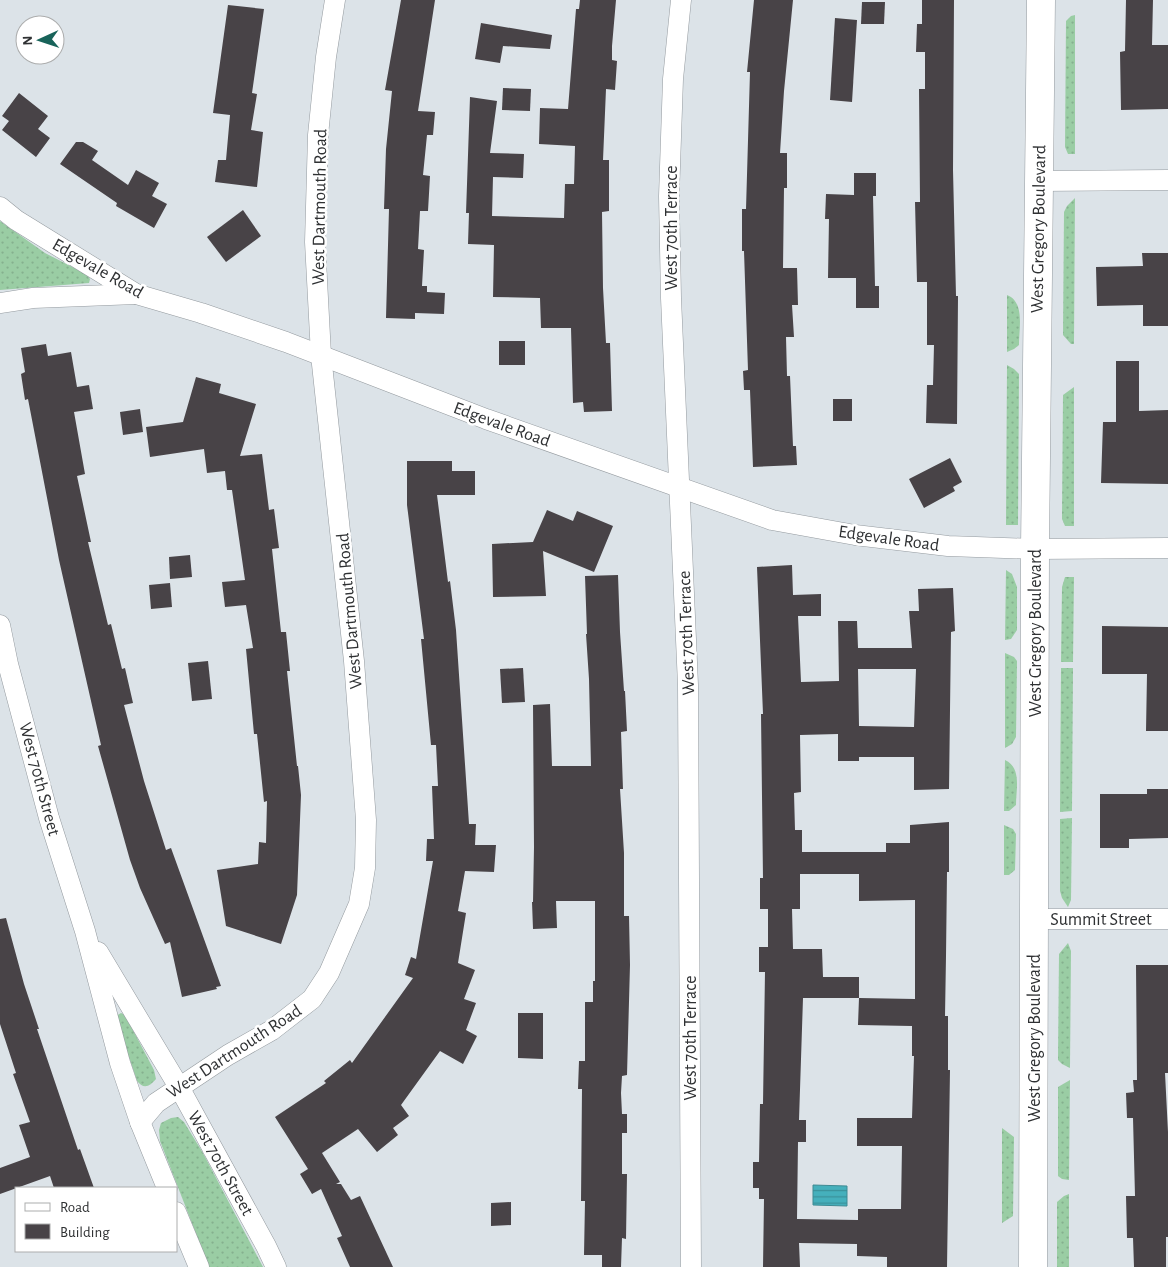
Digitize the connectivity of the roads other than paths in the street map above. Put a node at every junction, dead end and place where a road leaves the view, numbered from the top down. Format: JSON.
{"nodes":[{"id":1,"x":335,"y":0,"type":"edge"},
{"id":2,"x":681,"y":0,"type":"edge"},
{"id":3,"x":1041,"y":0,"type":"edge"},
{"id":4,"x":1168,"y":180,"type":"edge"},
{"id":5,"x":1039,"y":181,"type":"junction"},
{"id":6,"x":0,"y":207,"type":"edge"},
{"id":7,"x":136,"y":294,"type":"junction"},
{"id":8,"x":0,"y":304,"type":"edge"},
{"id":9,"x":321,"y":355,"type":"junction"},
{"id":10,"x":679,"y":486,"type":"junction"},
{"id":11,"x":1035,"y":548,"type":"junction"},
{"id":12,"x":1168,"y":548,"type":"edge"},
{"id":13,"x":0,"y":624,"type":"edge"},
{"id":14,"x":1168,"y":919,"type":"edge"},
{"id":15,"x":1034,"y":920,"type":"junction"},
{"id":16,"x":86,"y":931,"type":"junction"},
{"id":17,"x":178,"y":1086,"type":"junction"},
{"id":18,"x":140,"y":1122,"type":"junction"},
{"id":19,"x":167,"y":1187,"type":"edge"},
{"id":20,"x":178,"y":1217,"type":"edge"},
{"id":21,"x":198,"y":1267,"type":"edge"},
{"id":22,"x":276,"y":1267,"type":"edge"},
{"id":23,"x":691,"y":1267,"type":"edge"},
{"id":24,"x":1033,"y":1267,"type":"edge"}],
"edges":[{"from":1,"to":9,"type":"street","name":"West Dartmouth Road"},
{"from":2,"to":10,"type":"street","name":"West 70th Terrace"},
{"from":3,"to":5,"type":"main road","name":"West Gregory Boulevard"},
{"from":4,"to":5,"type":"street"},
{"from":5,"to":11,"type":"main road","name":"West Gregory Boulevard"},
{"from":6,"to":7,"type":"street","name":"Edgevale Road"},
{"from":7,"to":8,"type":"street"},
{"from":7,"to":9,"type":"street","name":"Edgevale Road"},
{"from":9,"to":10,"type":"street","name":"Edgevale Road"},
{"from":9,"to":17,"type":"street","name":"West Dartmouth Road"},
{"from":10,"to":11,"type":"street","name":"Edgevale Road"},
{"from":10,"to":23,"type":"street","name":"West 70th Terrace"},
{"from":11,"to":12,"type":"street","name":"Edgevale Road"},
{"from":11,"to":15,"type":"main road","name":"West Gregory Boulevard"},
{"from":13,"to":16,"type":"street","name":"West 70th Street"},
{"from":14,"to":15,"type":"street","name":"Summit Street"},
{"from":15,"to":24,"type":"main road","name":"West Gregory Boulevard"},
{"from":16,"to":17,"type":"street","name":"West 70th Street"},
{"from":16,"to":18,"type":"street","name":"West 70th Street"},
{"from":17,"to":18,"type":"street","name":"West Dartmouth Road"},
{"from":17,"to":22,"type":"street","name":"West 70th Street"},
{"from":18,"to":19,"type":"street","name":"West 70th Street"},
{"from":20,"to":21,"type":"street"}]}
